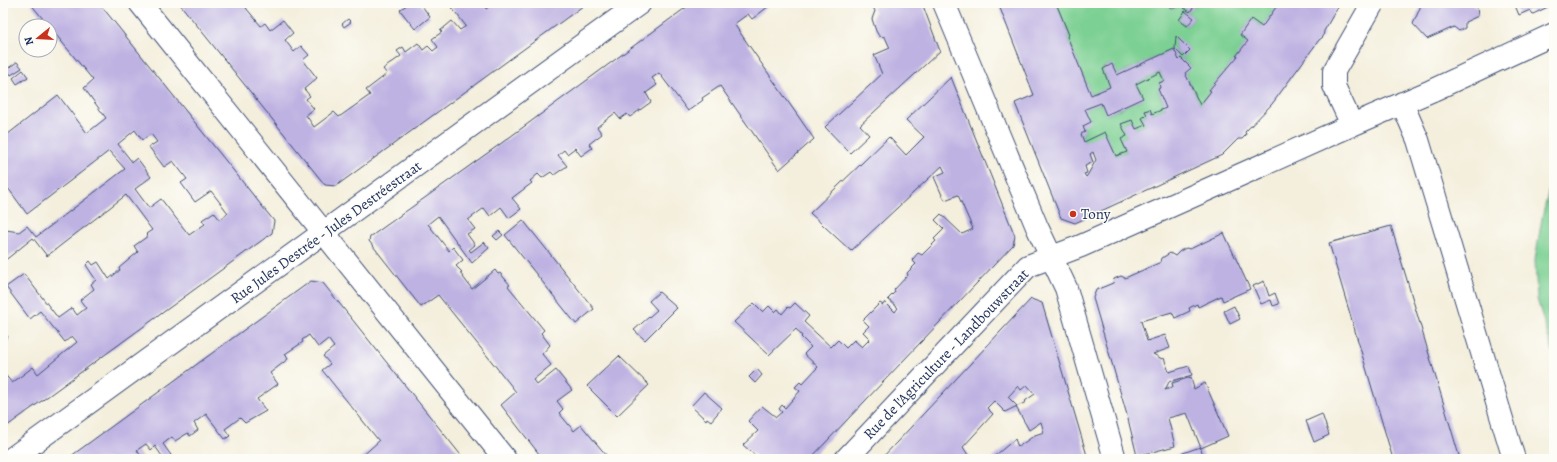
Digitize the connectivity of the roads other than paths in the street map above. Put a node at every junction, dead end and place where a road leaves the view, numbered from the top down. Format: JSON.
{"nodes":[{"id":1,"x":140,"y":3,"type":"edge"},
{"id":2,"x":640,"y":3,"type":"edge"},
{"id":3,"x":944,"y":3,"type":"edge"},
{"id":4,"x":1373,"y":3,"type":"edge"},
{"id":5,"x":1554,"y":34,"type":"edge"},
{"id":6,"x":1402,"y":103,"type":"junction"},
{"id":7,"x":1352,"y":125,"type":"junction"},
{"id":8,"x":325,"y":233,"type":"junction"},
{"id":9,"x":1051,"y":257,"type":"junction"},
{"id":10,"x":12,"y":459,"type":"edge"},
{"id":11,"x":505,"y":459,"type":"edge"},
{"id":12,"x":846,"y":459,"type":"edge"},
{"id":13,"x":1115,"y":459,"type":"edge"},
{"id":14,"x":1514,"y":459,"type":"edge"}],
"edges":[{"from":1,"to":8,"type":"street"},
{"from":2,"to":8,"type":"street","name":"Rue Jules Destrée - Jules Destréestraat"},
{"from":3,"to":9,"type":"street"},
{"from":4,"to":7,"type":"street"},
{"from":5,"to":6,"type":"street","name":"Rue de l'Agriculture - Landbouwstraat"},
{"from":6,"to":7,"type":"street","name":"Rue de l'Agriculture - Landbouwstraat"},
{"from":6,"to":14,"type":"street"},
{"from":7,"to":9,"type":"street","name":"Rue de l'Agriculture - Landbouwstraat"},
{"from":8,"to":10,"type":"street","name":"Rue Jules Destrée - Jules Destréestraat"},
{"from":8,"to":11,"type":"street"},
{"from":9,"to":12,"type":"street","name":"Rue de l'Agriculture - Landbouwstraat"},
{"from":9,"to":13,"type":"street"}]}
